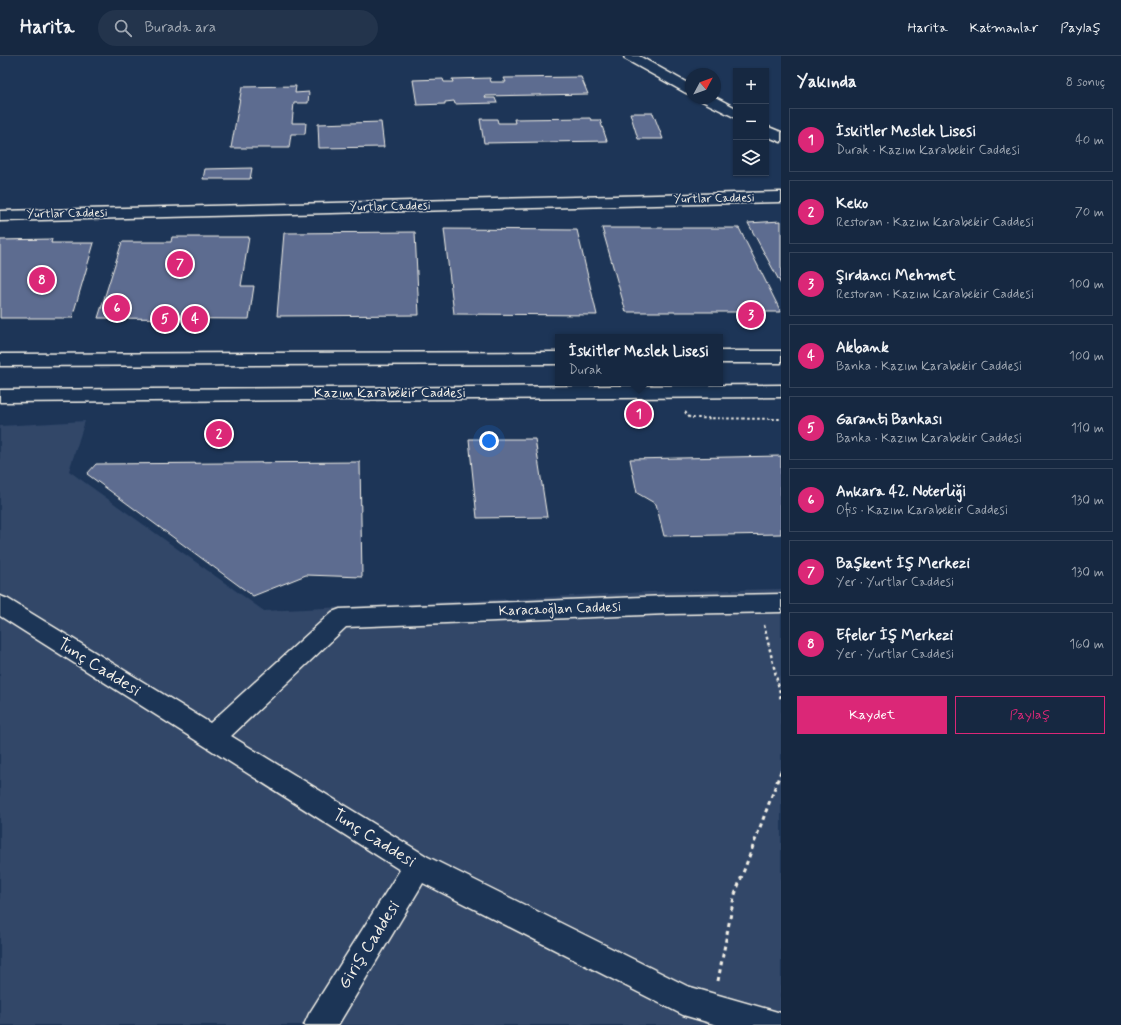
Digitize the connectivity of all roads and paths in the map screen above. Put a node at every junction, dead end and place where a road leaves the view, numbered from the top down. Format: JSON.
{"nodes":[{"id":1,"x":630,"y":56,"type":"edge"},
{"id":2,"x":685,"y":87,"type":"edge"},
{"id":3,"x":718,"y":104,"type":"edge"},
{"id":4,"x":733,"y":112,"type":"edge"},
{"id":5,"x":769,"y":132,"type":"edge"},
{"id":6,"x":781,"y":138,"type":"edge"},
{"id":7,"x":781,"y":197,"type":"edge"},
{"id":8,"x":0,"y":216,"type":"edge"},
{"id":9,"x":723,"y":357,"type":"edge"},
{"id":10,"x":781,"y":357,"type":"edge"},
{"id":11,"x":555,"y":358,"type":"edge"},
{"id":12,"x":0,"y":360,"type":"edge"},
{"id":13,"x":781,"y":391,"type":"edge"},
{"id":14,"x":668,"y":392,"type":"junction"},
{"id":15,"x":0,"y":396,"type":"edge"},
{"id":16,"x":781,"y":419,"type":"edge"},
{"id":17,"x":781,"y":603,"type":"edge"},
{"id":18,"x":758,"y":604,"type":"junction"},
{"id":19,"x":0,"y":605,"type":"edge"},
{"id":20,"x":781,"y":698,"type":"edge"},
{"id":21,"x":212,"y":737,"type":"junction"},
{"id":22,"x":781,"y":771,"type":"edge"},
{"id":23,"x":418,"y":866,"type":"junction"},
{"id":24,"x":713,"y":1009,"type":"junction"},
{"id":25,"x":320,"y":1025,"type":"edge"},
{"id":26,"x":772,"y":1025,"type":"edge"}],
"edges":[{"from":1,"to":2,"type":"street"},
{"from":3,"to":4,"type":"street"},
{"from":5,"to":6,"type":"street"},
{"from":7,"to":8,"type":"street","name":"Yurtlar Caddesi"},
{"from":9,"to":10,"type":"street"},
{"from":11,"to":12,"type":"street"},
{"from":13,"to":14,"type":"street","name":"Kazım Karabekir Caddesi"},
{"from":14,"to":15,"type":"street","name":"Kazım Karabekir Caddesi"},
{"from":14,"to":16,"type":"path"},
{"from":17,"to":18,"type":"street","name":"Karacaoğlan Caddesi"},
{"from":18,"to":20,"type":"path"},
{"from":18,"to":21,"type":"street","name":"Karacaoğlan Caddesi"},
{"from":19,"to":21,"type":"street","name":"Tunç Caddesi"},
{"from":21,"to":23,"type":"street","name":"Tunç Caddesi"},
{"from":22,"to":24,"type":"path"},
{"from":23,"to":24,"type":"street","name":"Tunç Caddesi"},
{"from":23,"to":25,"type":"street","name":"Giriş Caddesi"},
{"from":24,"to":26,"type":"street","name":"Tunç Caddesi"}]}
